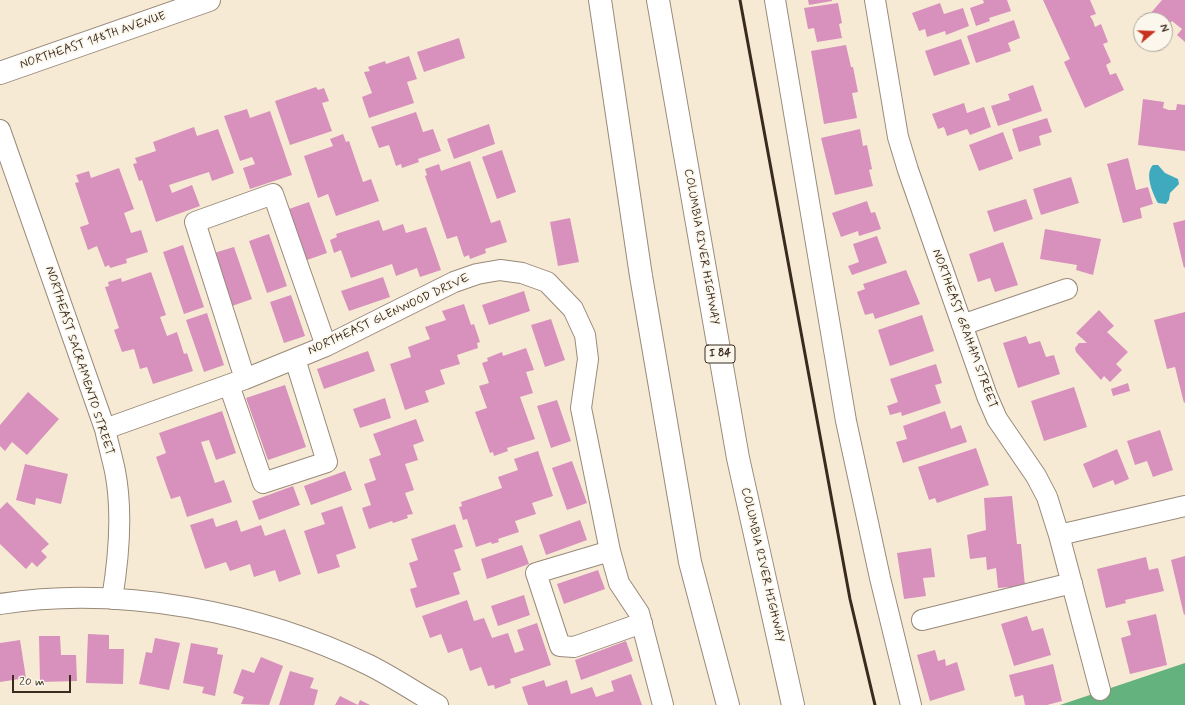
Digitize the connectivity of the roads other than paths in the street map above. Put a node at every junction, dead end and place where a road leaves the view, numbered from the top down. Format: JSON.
{"nodes":[{"id":1,"x":209,"y":0,"type":"edge"},
{"id":2,"x":600,"y":0,"type":"edge"},
{"id":3,"x":658,"y":0,"type":"edge"},
{"id":4,"x":775,"y":0,"type":"edge"},
{"id":5,"x":874,"y":0,"type":"edge"},
{"id":6,"x":0,"y":73,"type":"edge"},
{"id":7,"x":0,"y":130,"type":"edge"},
{"id":8,"x":1068,"y":289,"type":"dead end"},
{"id":9,"x":962,"y":326,"type":"junction"},
{"id":10,"x":326,"y":346,"type":"junction"},
{"id":11,"x":295,"y":359,"type":"junction"},
{"id":12,"x":237,"y":382,"type":"junction"},
{"id":13,"x":104,"y":429,"type":"junction"},
{"id":14,"x":1185,"y":506,"type":"edge"},
{"id":15,"x":1059,"y":535,"type":"junction"},
{"id":16,"x":610,"y":551,"type":"junction"},
{"id":17,"x":1072,"y":583,"type":"junction"},
{"id":18,"x":112,"y":599,"type":"junction"},
{"id":19,"x":0,"y":604,"type":"edge"},
{"id":20,"x":922,"y":620,"type":"dead end"},
{"id":21,"x":642,"y":623,"type":"junction"},
{"id":22,"x":1100,"y":690,"type":"dead end"},
{"id":23,"x":438,"y":705,"type":"edge"},
{"id":24,"x":663,"y":705,"type":"edge"},
{"id":25,"x":728,"y":705,"type":"edge"},
{"id":26,"x":793,"y":705,"type":"edge"},
{"id":27,"x":911,"y":705,"type":"edge"}],
"edges":[{"from":1,"to":6,"type":"main road","name":"NORTHEAST 148TH AVENUE"},
{"from":2,"to":25,"type":"main road"},
{"from":3,"to":26,"type":"main road","name":"COLUMBIA RIVER HIGHWAY","number":"I 84"},
{"from":4,"to":27,"type":"street"},
{"from":5,"to":9,"type":"street","name":"NORTHEAST GRAHAM STREET"},
{"from":7,"to":13,"type":"street","name":"NORTHEAST SACRAMENTO STREET"},
{"from":8,"to":9,"type":"street"},
{"from":9,"to":15,"type":"street","name":"NORTHEAST GRAHAM STREET"},
{"from":10,"to":11,"type":"street","name":"NORTHEAST GLENWOOD DRIVE"},
{"from":10,"to":12,"type":"street"},
{"from":10,"to":16,"type":"street","name":"NORTHEAST GLENWOOD DRIVE"},
{"from":11,"to":12,"type":"street","name":"NORTHEAST GLENWOOD DRIVE"},
{"from":11,"to":12,"type":"street"},
{"from":12,"to":13,"type":"street","name":"NORTHEAST GLENWOOD DRIVE"},
{"from":13,"to":18,"type":"street","name":"NORTHEAST SACRAMENTO STREET"},
{"from":14,"to":15,"type":"street"},
{"from":15,"to":17,"type":"street","name":"NORTHEAST GRAHAM STREET"},
{"from":16,"to":21,"type":"street","name":"NORTHEAST GLENWOOD DRIVE"},
{"from":16,"to":21,"type":"street"},
{"from":17,"to":20,"type":"street"},
{"from":17,"to":22,"type":"street","name":"NORTHEAST GRAHAM STREET"},
{"from":18,"to":19,"type":"street"},
{"from":18,"to":23,"type":"street"},
{"from":21,"to":24,"type":"street","name":"NORTHEAST GLENWOOD DRIVE"}]}
